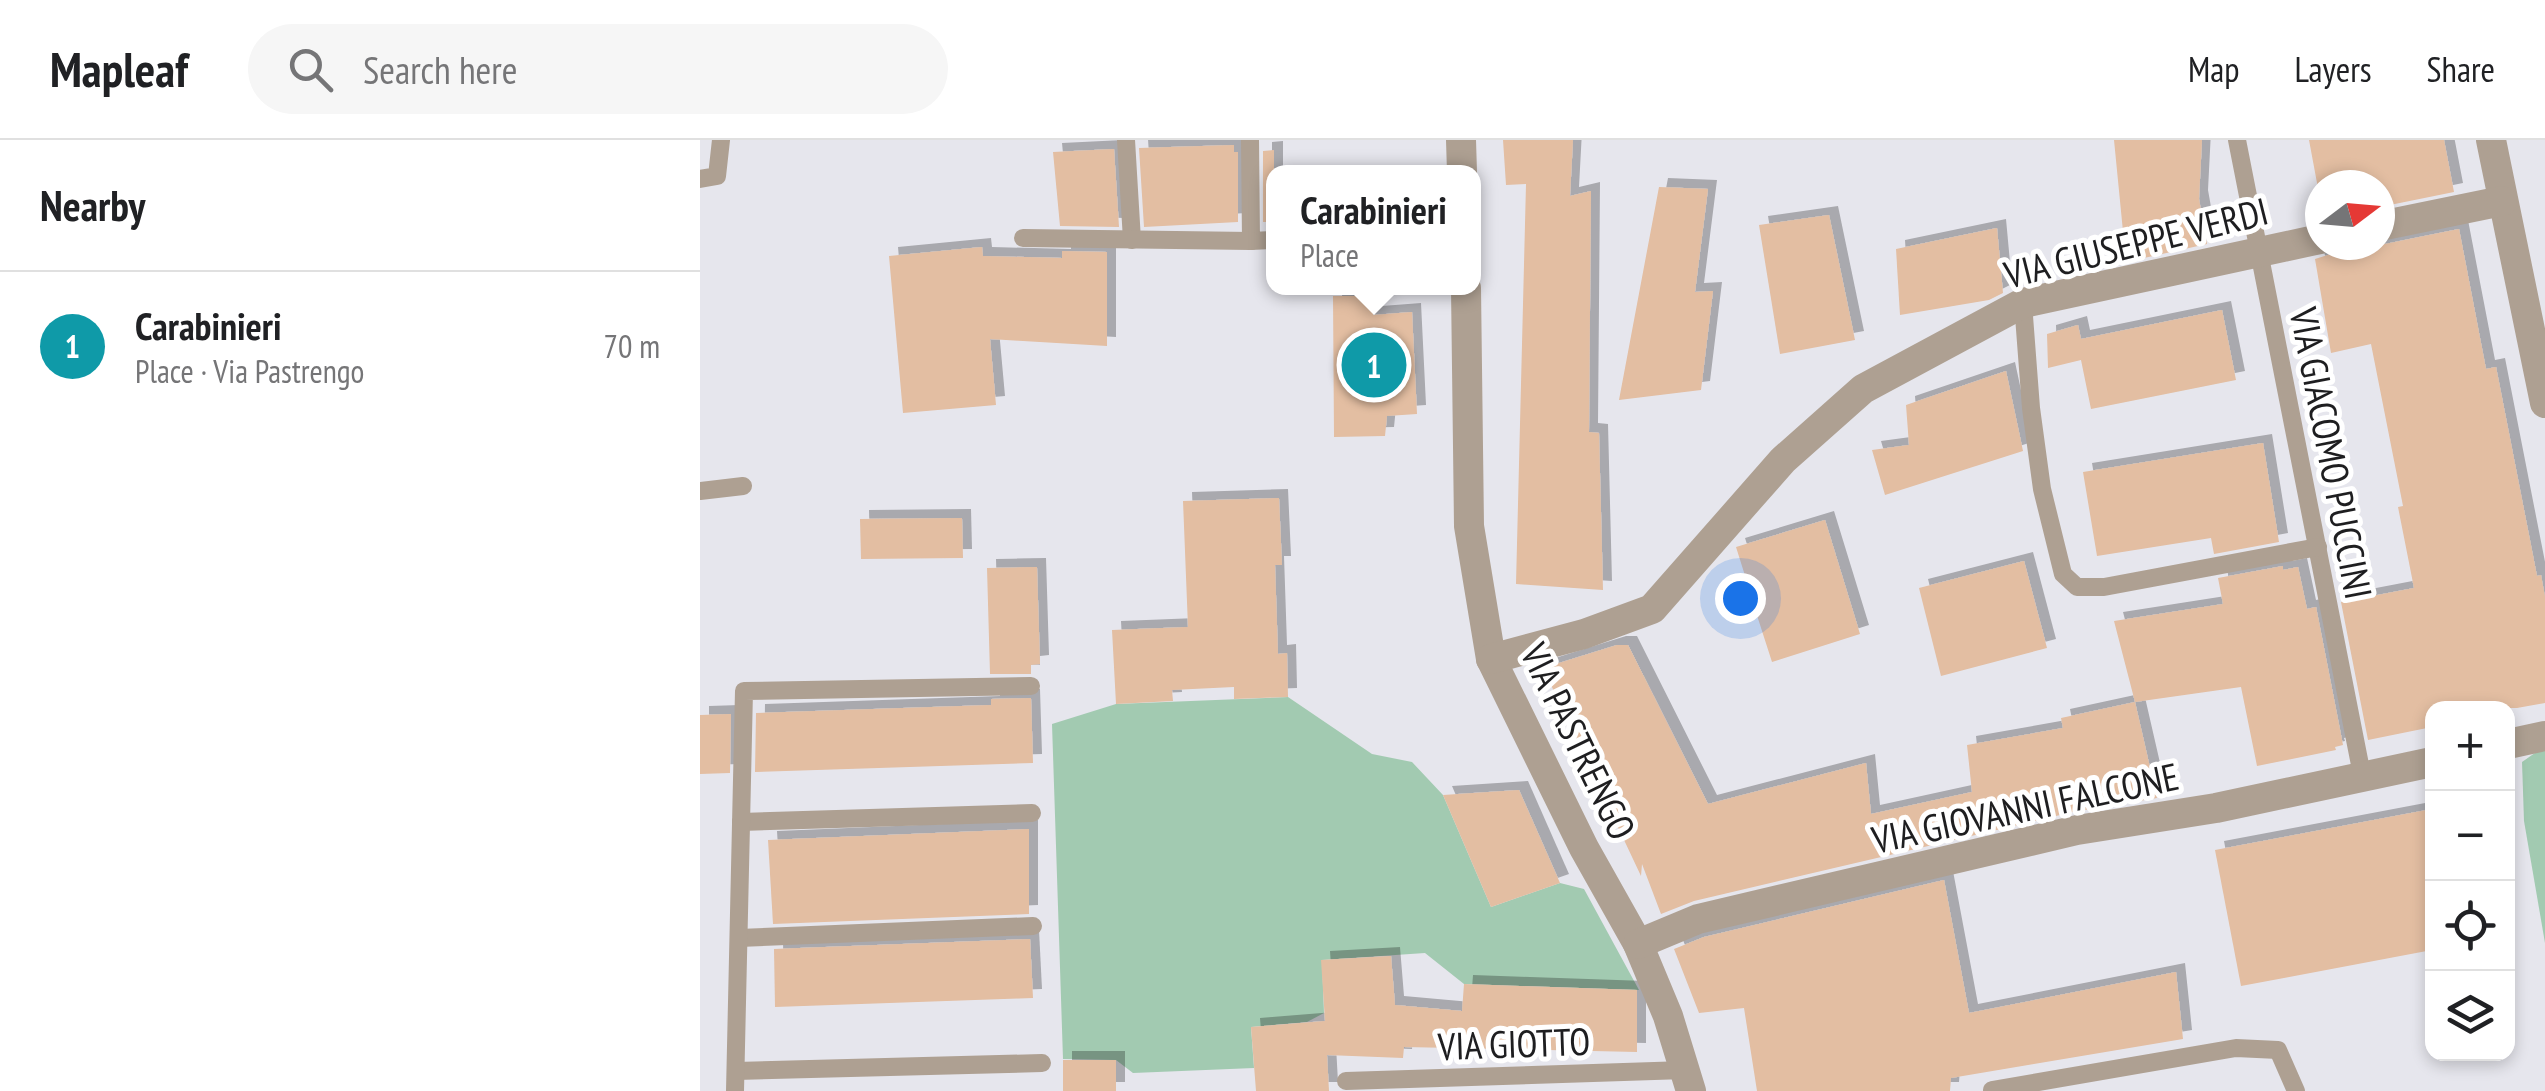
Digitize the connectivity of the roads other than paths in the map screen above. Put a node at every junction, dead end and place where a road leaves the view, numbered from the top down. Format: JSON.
{"nodes":[{"id":1,"x":720,"y":140,"type":"edge"},
{"id":2,"x":1126,"y":140,"type":"edge"},
{"id":3,"x":1250,"y":140,"type":"edge"},
{"id":4,"x":1461,"y":140,"type":"edge"},
{"id":5,"x":2236,"y":140,"type":"edge"},
{"id":6,"x":2491,"y":140,"type":"edge"},
{"id":7,"x":1462,"y":165,"type":"edge"},
{"id":8,"x":700,"y":179,"type":"edge"},
{"id":9,"x":2502,"y":201,"type":"junction"},
{"id":10,"x":2395,"y":223,"type":"edge"},
{"id":11,"x":1023,"y":238,"type":"dead end"},
{"id":12,"x":1132,"y":240,"type":"junction"},
{"id":13,"x":1266,"y":240,"type":"edge"},
{"id":14,"x":1251,"y":241,"type":"junction"},
{"id":15,"x":2305,"y":242,"type":"edge"},
{"id":16,"x":2259,"y":252,"type":"junction"},
{"id":17,"x":1466,"y":295,"type":"edge"},
{"id":18,"x":2023,"y":303,"type":"junction"},
{"id":19,"x":2545,"y":403,"type":"edge"},
{"id":20,"x":742,"y":486,"type":"dead end"},
{"id":21,"x":700,"y":491,"type":"edge"},
{"id":22,"x":2318,"y":546,"type":"junction"},
{"id":23,"x":1491,"y":659,"type":"junction"},
{"id":24,"x":1031,"y":686,"type":"dead end"},
{"id":25,"x":2545,"y":736,"type":"edge"},
{"id":26,"x":2515,"y":742,"type":"edge"},
{"id":27,"x":2425,"y":764,"type":"edge"},
{"id":28,"x":2363,"y":780,"type":"junction"},
{"id":29,"x":1032,"y":813,"type":"dead end"},
{"id":30,"x":741,"y":822,"type":"junction"},
{"id":31,"x":1033,"y":926,"type":"dead end"},
{"id":32,"x":739,"y":938,"type":"junction"},
{"id":33,"x":1638,"y":944,"type":"junction"},
{"id":34,"x":1042,"y":1063,"type":"dead end"},
{"id":35,"x":736,"y":1071,"type":"junction"},
{"id":36,"x":1346,"y":1081,"type":"dead end"},
{"id":37,"x":1688,"y":1081,"type":"edge"},
{"id":38,"x":1992,"y":1090,"type":"edge"},
{"id":39,"x":736,"y":1091,"type":"edge"},
{"id":40,"x":2296,"y":1091,"type":"edge"}],
"edges":[{"from":1,"to":8,"type":"lane"},
{"from":2,"to":12,"type":"lane"},
{"from":3,"to":14,"type":"lane"},
{"from":4,"to":7,"type":"street"},
{"from":5,"to":16,"type":"lane","name":"VIA GIACOMO PUCCINI"},
{"from":6,"to":9,"type":"street"},
{"from":9,"to":10,"type":"street"},
{"from":9,"to":19,"type":"street"},
{"from":11,"to":12,"type":"lane"},
{"from":12,"to":14,"type":"lane"},
{"from":13,"to":14,"type":"lane"},
{"from":15,"to":16,"type":"street","name":"VIA GIUSEPPE VERDI"},
{"from":16,"to":18,"type":"street","name":"VIA GIUSEPPE VERDI"},
{"from":16,"to":22,"type":"lane","name":"VIA GIACOMO PUCCINI"},
{"from":17,"to":23,"type":"street","name":"VIA PASTRENGO"},
{"from":18,"to":22,"type":"lane"},
{"from":18,"to":23,"type":"street","name":"VIA GIUSEPPE VERDI"},
{"from":20,"to":21,"type":"lane"},
{"from":22,"to":28,"type":"lane","name":"VIA GIACOMO PUCCINI"},
{"from":23,"to":33,"type":"street","name":"VIA PASTRENGO"},
{"from":24,"to":30,"type":"lane"},
{"from":25,"to":26,"type":"street"},
{"from":27,"to":28,"type":"street","name":"VIA GIOVANNI FALCONE"},
{"from":28,"to":33,"type":"street","name":"VIA GIOVANNI FALCONE"},
{"from":29,"to":30,"type":"lane"},
{"from":30,"to":32,"type":"lane"},
{"from":31,"to":32,"type":"lane"},
{"from":32,"to":35,"type":"lane"},
{"from":33,"to":37,"type":"street","name":"VIA PASTRENGO"},
{"from":34,"to":35,"type":"lane"},
{"from":35,"to":39,"type":"lane"},
{"from":36,"to":37,"type":"lane","name":"VIA GIOTTO"},
{"from":38,"to":40,"type":"lane"}]}
